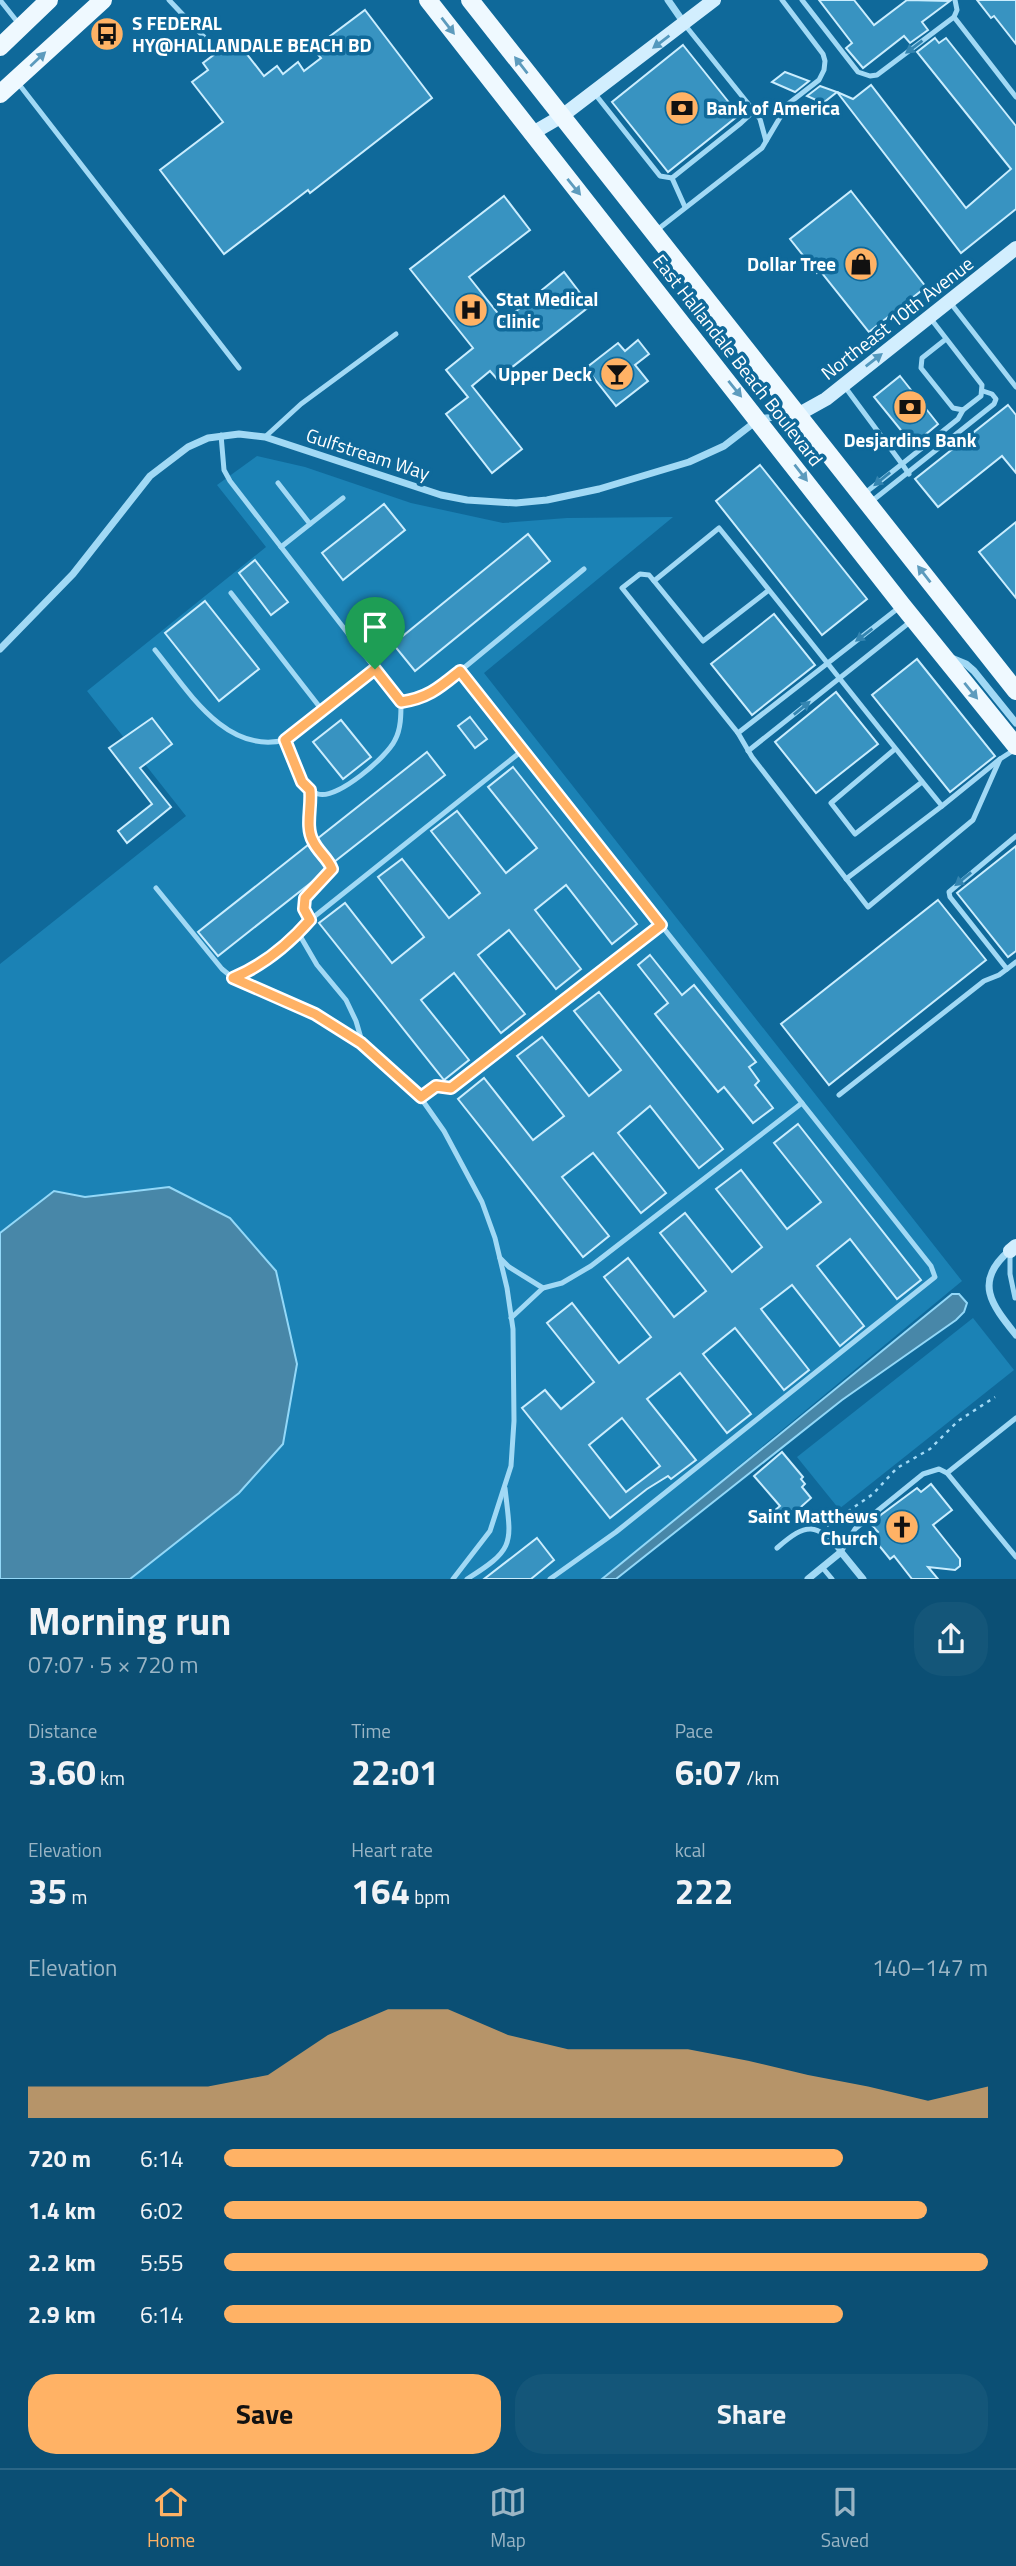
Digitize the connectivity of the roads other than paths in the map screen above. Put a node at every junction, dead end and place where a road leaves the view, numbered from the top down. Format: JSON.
{"nodes":[{"id":1,"x":0,"y":0,"type":"edge"},
{"id":2,"x":49,"y":0,"type":"edge"},
{"id":3,"x":103,"y":0,"type":"edge"},
{"id":4,"x":169,"y":0,"type":"edge"},
{"id":5,"x":428,"y":0,"type":"edge"},
{"id":6,"x":470,"y":0,"type":"edge"},
{"id":7,"x":668,"y":0,"type":"edge"},
{"id":8,"x":714,"y":0,"type":"edge"},
{"id":9,"x":782,"y":0,"type":"edge"},
{"id":10,"x":802,"y":0,"type":"edge"},
{"id":11,"x":955,"y":0,"type":"edge"},
{"id":12,"x":954,"y":18,"type":"junction"},
{"id":13,"x":685,"y":24,"type":"junction"},
{"id":14,"x":21,"y":26,"type":"junction"},
{"id":15,"x":204,"y":37,"type":"dead end"},
{"id":16,"x":0,"y":47,"type":"edge"},
{"id":17,"x":16,"y":80,"type":"junction"},
{"id":18,"x":593,"y":92,"type":"junction"},
{"id":19,"x":0,"y":94,"type":"edge"},
{"id":20,"x":1016,"y":97,"type":"edge"},
{"id":21,"x":754,"y":110,"type":"junction"},
{"id":22,"x":562,"y":116,"type":"junction"},
{"id":23,"x":531,"y":134,"type":"junction"},
{"id":24,"x":766,"y":141,"type":"junction"},
{"id":25,"x":672,"y":178,"type":"junction"},
{"id":26,"x":685,"y":207,"type":"junction"},
{"id":27,"x":654,"y":232,"type":"junction"},
{"id":28,"x":1016,"y":248,"type":"edge"},
{"id":29,"x":948,"y":301,"type":"junction"},
{"id":30,"x":929,"y":317,"type":"junction"},
{"id":31,"x":396,"y":334,"type":"dead end"},
{"id":32,"x":946,"y":339,"type":"junction"},
{"id":33,"x":239,"y":368,"type":"dead end"},
{"id":34,"x":843,"y":385,"type":"junction"},
{"id":35,"x":1016,"y":387,"type":"edge"},
{"id":36,"x":983,"y":391,"type":"junction"},
{"id":37,"x":963,"y":410,"type":"junction"},
{"id":38,"x":799,"y":414,"type":"junction"},
{"id":39,"x":759,"y":419,"type":"junction"},
{"id":40,"x":221,"y":435,"type":"junction"},
{"id":41,"x":265,"y":437,"type":"junction"},
{"id":42,"x":902,"y":464,"type":"junction"},
{"id":43,"x":909,"y":474,"type":"junction"},
{"id":44,"x":278,"y":483,"type":"dead end"},
{"id":45,"x":344,"y":498,"type":"dead end"},
{"id":46,"x":866,"y":499,"type":"junction"},
{"id":47,"x":310,"y":524,"type":"junction"},
{"id":48,"x":281,"y":547,"type":"junction"},
{"id":49,"x":584,"y":569,"type":"dead end"},
{"id":50,"x":654,"y":581,"type":"junction"},
{"id":51,"x":769,"y":590,"type":"junction"},
{"id":52,"x":231,"y":593,"type":"dead end"},
{"id":53,"x":908,"y":612,"type":"junction"},
{"id":54,"x":0,"y":649,"type":"edge"},
{"id":55,"x":155,"y":650,"type":"dead end"},
{"id":56,"x":940,"y":652,"type":"junction"},
{"id":57,"x":826,"y":664,"type":"junction"},
{"id":58,"x":375,"y":669,"type":"junction"},
{"id":59,"x":460,"y":671,"type":"junction"},
{"id":60,"x":839,"y":678,"type":"junction"},
{"id":61,"x":1016,"y":691,"type":"edge"},
{"id":62,"x":401,"y":702,"type":"junction"},
{"id":63,"x":322,"y":710,"type":"junction"},
{"id":64,"x":1016,"y":723,"type":"edge"},
{"id":65,"x":738,"y":733,"type":"junction"},
{"id":66,"x":285,"y":740,"type":"junction"},
{"id":67,"x":1016,"y":748,"type":"edge"},
{"id":68,"x":895,"y":749,"type":"junction"},
{"id":69,"x":523,"y":750,"type":"junction"},
{"id":70,"x":748,"y":751,"type":"junction"},
{"id":71,"x":1000,"y":759,"type":"junction"},
{"id":72,"x":922,"y":782,"type":"junction"},
{"id":73,"x":310,"y":790,"type":"junction"},
{"id":74,"x":942,"y":806,"type":"junction"},
{"id":75,"x":1016,"y":836,"type":"edge"},
{"id":76,"x":846,"y":879,"type":"junction"},
{"id":77,"x":156,"y":888,"type":"dead end"},
{"id":78,"x":310,"y":920,"type":"junction"},
{"id":79,"x":661,"y":925,"type":"junction"},
{"id":80,"x":299,"y":934,"type":"junction"},
{"id":81,"x":1016,"y":962,"type":"edge"},
{"id":82,"x":1007,"y":969,"type":"junction"},
{"id":83,"x":233,"y":978,"type":"junction"},
{"id":84,"x":363,"y":1045,"type":"junction"},
{"id":85,"x":839,"y":1095,"type":"dead end"},
{"id":86,"x":421,"y":1097,"type":"junction"},
{"id":87,"x":802,"y":1103,"type":"junction"},
{"id":88,"x":1013,"y":1248,"type":"edge"},
{"id":89,"x":500,"y":1258,"type":"junction"},
{"id":90,"x":543,"y":1288,"type":"junction"},
{"id":91,"x":1016,"y":1298,"type":"edge"},
{"id":92,"x":511,"y":1318,"type":"junction"},
{"id":93,"x":1016,"y":1335,"type":"edge"},
{"id":94,"x":1016,"y":1418,"type":"edge"},
{"id":95,"x":947,"y":1473,"type":"junction"},
{"id":96,"x":505,"y":1485,"type":"junction"},
{"id":97,"x":777,"y":1548,"type":"dead end"},
{"id":98,"x":841,"y":1552,"type":"junction"},
{"id":99,"x":1016,"y":1557,"type":"edge"},
{"id":100,"x":822,"y":1567,"type":"junction"},
{"id":101,"x":453,"y":1579,"type":"edge"},
{"id":102,"x":467,"y":1579,"type":"edge"},
{"id":103,"x":550,"y":1579,"type":"edge"},
{"id":104,"x":808,"y":1579,"type":"edge"},
{"id":105,"x":832,"y":1579,"type":"edge"},
{"id":106,"x":863,"y":1579,"type":"edge"}],
"edges":[{"from":1,"to":14,"type":"lane"},
{"from":2,"to":14,"type":"main road"},
{"from":17,"to":3,"type":"main road","one_way":true},
{"from":4,"to":15,"type":"lane"},
{"from":5,"to":23,"type":"main road","name":"East Hallandale Beach Boulevard","one_way":true},
{"from":22,"to":6,"type":"main road","name":"East Hallandale Beach Boulevard","one_way":true},
{"from":7,"to":13,"type":"street"},
{"from":8,"to":13,"type":"street"},
{"from":9,"to":24,"type":"lane"},
{"from":12,"to":10,"type":"lane","one_way":true},
{"from":11,"to":12,"type":"lane"},
{"from":12,"to":20,"type":"lane"},
{"from":13,"to":18,"type":"street","one_way":true},
{"from":13,"to":21,"type":"lane"},
{"from":14,"to":16,"type":"main road"},
{"from":17,"to":19,"type":"main road"},
{"from":17,"to":33,"type":"lane"},
{"from":18,"to":22,"type":"street"},
{"from":18,"to":25,"type":"lane"},
{"from":21,"to":24,"type":"lane"},
{"from":21,"to":25,"type":"lane"},
{"from":22,"to":23,"type":"street"},
{"from":22,"to":27,"type":"main road","name":"East Hallandale Beach Boulevard"},
{"from":23,"to":39,"type":"main road","name":"East Hallandale Beach Boulevard","one_way":true},
{"from":24,"to":26,"type":"lane"},
{"from":25,"to":26,"type":"lane"},
{"from":26,"to":27,"type":"lane"},
{"from":27,"to":38,"type":"main road","name":"East Hallandale Beach Boulevard"},
{"from":28,"to":29,"type":"street","name":"Northeast 10th Avenue"},
{"from":29,"to":30,"type":"street","name":"Northeast 10th Avenue"},
{"from":29,"to":35,"type":"lane"},
{"from":30,"to":32,"type":"lane"},
{"from":34,"to":30,"type":"street","name":"Northeast 10th Avenue","one_way":true},
{"from":31,"to":41,"type":"lane"},
{"from":32,"to":36,"type":"lane"},
{"from":32,"to":37,"type":"lane"},
{"from":34,"to":38,"type":"street","name":"Northeast 10th Avenue"},
{"from":34,"to":42,"type":"lane"},
{"from":36,"to":37,"type":"lane"},
{"from":36,"to":43,"type":"lane"},
{"from":37,"to":42,"type":"lane"},
{"from":38,"to":39,"type":"street"},
{"from":38,"to":46,"type":"main road","name":"East Hallandale Beach Boulevard"},
{"from":39,"to":41,"type":"street","name":"Gulfstream Way"},
{"from":39,"to":53,"type":"main road","name":"East Hallandale Beach Boulevard","one_way":true},
{"from":40,"to":41,"type":"street","name":"Gulfstream Way"},
{"from":40,"to":48,"type":"lane"},
{"from":40,"to":54,"type":"street","name":"Gulfstream Way"},
{"from":42,"to":43,"type":"lane"},
{"from":42,"to":46,"type":"lane","one_way":true},
{"from":43,"to":46,"type":"lane"},
{"from":44,"to":47,"type":"lane"},
{"from":45,"to":47,"type":"lane"},
{"from":61,"to":46,"type":"main road","name":"East Hallandale Beach Boulevard","one_way":true},
{"from":47,"to":48,"type":"lane"},
{"from":48,"to":58,"type":"lane"},
{"from":49,"to":59,"type":"lane"},
{"from":50,"to":51,"type":"lane"},
{"from":50,"to":51,"type":"lane"},
{"from":50,"to":65,"type":"lane"},
{"from":51,"to":57,"type":"lane"},
{"from":52,"to":63,"type":"lane"},
{"from":53,"to":56,"type":"main road","name":"East Hallandale Beach Boulevard"},
{"from":53,"to":57,"type":"lane","one_way":true},
{"from":53,"to":60,"type":"lane"},
{"from":55,"to":66,"type":"lane"},
{"from":56,"to":64,"type":"street"},
{"from":56,"to":67,"type":"main road","name":"East Hallandale Beach Boulevard","one_way":true},
{"from":57,"to":60,"type":"lane"},
{"from":57,"to":65,"type":"lane"},
{"from":58,"to":62,"type":"lane"},
{"from":58,"to":63,"type":"lane"},
{"from":59,"to":62,"type":"lane"},
{"from":59,"to":69,"type":"lane"},
{"from":60,"to":68,"type":"lane"},
{"from":70,"to":60,"type":"lane","one_way":true},
{"from":62,"to":73,"type":"lane"},
{"from":63,"to":66,"type":"lane"},
{"from":65,"to":70,"type":"lane"},
{"from":66,"to":73,"type":"lane"},
{"from":67,"to":71,"type":"lane"},
{"from":68,"to":72,"type":"lane"},
{"from":68,"to":72,"type":"lane"},
{"from":69,"to":78,"type":"lane"},
{"from":69,"to":79,"type":"lane"},
{"from":70,"to":76,"type":"lane"},
{"from":71,"to":74,"type":"lane"},
{"from":71,"to":76,"type":"lane"},
{"from":72,"to":74,"type":"lane"},
{"from":73,"to":78,"type":"lane"},
{"from":74,"to":76,"type":"lane"},
{"from":75,"to":82,"type":"lane","one_way":true},
{"from":77,"to":83,"type":"lane"},
{"from":78,"to":80,"type":"lane"},
{"from":79,"to":86,"type":"lane"},
{"from":79,"to":87,"type":"lane"},
{"from":80,"to":83,"type":"lane"},
{"from":80,"to":84,"type":"lane"},
{"from":81,"to":82,"type":"lane"},
{"from":82,"to":85,"type":"lane"},
{"from":83,"to":84,"type":"lane"},
{"from":84,"to":86,"type":"lane"},
{"from":86,"to":89,"type":"lane"},
{"from":87,"to":90,"type":"lane"},
{"from":87,"to":103,"type":"lane"},
{"from":88,"to":91,"type":"lane"},
{"from":88,"to":93,"type":"street"},
{"from":89,"to":90,"type":"lane"},
{"from":89,"to":92,"type":"lane"},
{"from":90,"to":92,"type":"lane"},
{"from":92,"to":96,"type":"lane"},
{"from":94,"to":95,"type":"lane"},
{"from":95,"to":98,"type":"lane"},
{"from":95,"to":99,"type":"lane"},
{"from":96,"to":101,"type":"lane"},
{"from":96,"to":102,"type":"lane"},
{"from":97,"to":98,"type":"lane"},
{"from":98,"to":100,"type":"street"},
{"from":98,"to":106,"type":"street"},
{"from":100,"to":104,"type":"street"},
{"from":100,"to":105,"type":"lane"}]}
